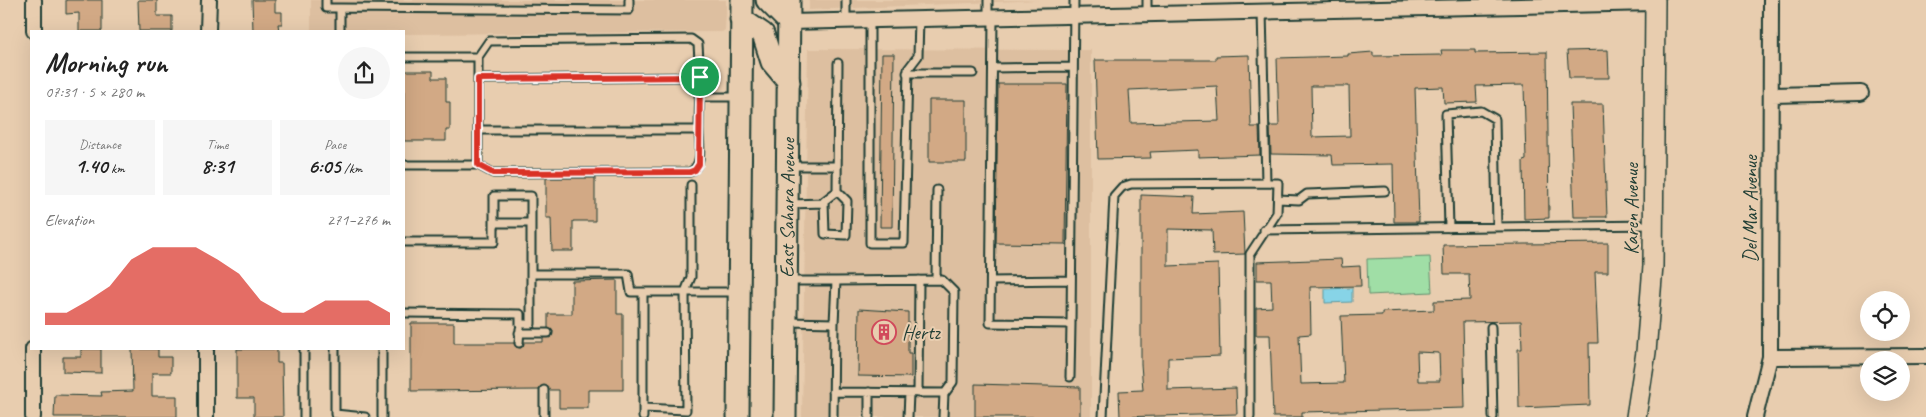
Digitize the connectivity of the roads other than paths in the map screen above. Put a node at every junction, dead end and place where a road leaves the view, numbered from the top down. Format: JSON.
{"nodes":[{"id":1,"x":34,"y":0,"type":"edge"},
{"id":2,"x":209,"y":0,"type":"edge"},
{"id":3,"x":326,"y":0,"type":"edge"},
{"id":4,"x":629,"y":0,"type":"edge"},
{"id":5,"x":767,"y":0,"type":"edge"},
{"id":6,"x":789,"y":0,"type":"edge"},
{"id":7,"x":846,"y":0,"type":"edge"},
{"id":8,"x":988,"y":0,"type":"edge"},
{"id":9,"x":1074,"y":0,"type":"edge"},
{"id":10,"x":1771,"y":0,"type":"edge"},
{"id":11,"x":1655,"y":1,"type":"edge"},
{"id":12,"x":369,"y":4,"type":"edge"},
{"id":13,"x":1442,"y":4,"type":"edge"},
{"id":14,"x":1147,"y":7,"type":"edge"},
{"id":15,"x":340,"y":8,"type":"junction"},
{"id":16,"x":742,"y":10,"type":"edge"},
{"id":17,"x":1262,"y":11,"type":"junction"},
{"id":18,"x":1073,"y":15,"type":"junction"},
{"id":19,"x":990,"y":17,"type":"junction"},
{"id":20,"x":919,"y":19,"type":"junction"},
{"id":21,"x":846,"y":20,"type":"junction"},
{"id":22,"x":870,"y":20,"type":"junction"},
{"id":23,"x":789,"y":22,"type":"junction"},
{"id":24,"x":34,"y":30,"type":"edge"},
{"id":25,"x":208,"y":30,"type":"edge"},
{"id":26,"x":340,"y":30,"type":"edge"},
{"id":27,"x":405,"y":57,"type":"edge"},
{"id":28,"x":478,"y":57,"type":"junction"},
{"id":29,"x":838,"y":63,"type":"dead end"},
{"id":30,"x":1073,"y":67,"type":"junction"},
{"id":31,"x":992,"y":68,"type":"junction"},
{"id":32,"x":907,"y":73,"type":"junction"},
{"id":33,"x":973,"y":73,"type":"dead end"},
{"id":34,"x":700,"y":77,"type":"junction"},
{"id":35,"x":478,"y":79,"type":"junction"},
{"id":36,"x":789,"y":82,"type":"junction"},
{"id":37,"x":1861,"y":94,"type":"dead end"},
{"id":38,"x":1771,"y":95,"type":"junction"},
{"id":39,"x":741,"y":96,"type":"junction"},
{"id":40,"x":699,"y":97,"type":"junction"},
{"id":41,"x":478,"y":130,"type":"junction"},
{"id":42,"x":699,"y":130,"type":"junction"},
{"id":43,"x":405,"y":165,"type":"edge"},
{"id":44,"x":478,"y":165,"type":"junction"},
{"id":45,"x":788,"y":166,"type":"junction"},
{"id":46,"x":837,"y":166,"type":"junction"},
{"id":47,"x":1266,"y":184,"type":"junction"},
{"id":48,"x":691,"y":185,"type":"dead end"},
{"id":49,"x":937,"y":190,"type":"dead end"},
{"id":50,"x":837,"y":191,"type":"junction"},
{"id":51,"x":1386,"y":191,"type":"dead end"},
{"id":52,"x":1278,"y":199,"type":"junction"},
{"id":53,"x":824,"y":203,"type":"junction"},
{"id":54,"x":787,"y":204,"type":"junction"},
{"id":55,"x":494,"y":223,"type":"junction"},
{"id":56,"x":531,"y":223,"type":"junction"},
{"id":57,"x":1654,"y":225,"type":"junction"},
{"id":58,"x":1497,"y":227,"type":"junction"},
{"id":59,"x":1449,"y":228,"type":"junction"},
{"id":60,"x":1264,"y":230,"type":"junction"},
{"id":61,"x":405,"y":242,"type":"edge"},
{"id":62,"x":531,"y":274,"type":"junction"},
{"id":63,"x":919,"y":280,"type":"junction"},
{"id":64,"x":936,"y":280,"type":"junction"},
{"id":65,"x":1071,"y":280,"type":"junction"},
{"id":66,"x":786,"y":281,"type":"junction"},
{"id":67,"x":990,"y":281,"type":"junction"},
{"id":68,"x":836,"y":282,"type":"junction"},
{"id":69,"x":643,"y":292,"type":"junction"},
{"id":70,"x":684,"y":292,"type":"junction"},
{"id":71,"x":738,"y":292,"type":"junction"},
{"id":72,"x":405,"y":313,"type":"edge"},
{"id":73,"x":786,"y":322,"type":"junction"},
{"id":74,"x":834,"y":323,"type":"junction"},
{"id":75,"x":520,"y":324,"type":"junction"},
{"id":76,"x":531,"y":324,"type":"junction"},
{"id":77,"x":1070,"y":324,"type":"junction"},
{"id":78,"x":1492,"y":327,"type":"dead end"},
{"id":79,"x":519,"y":333,"type":"junction"},
{"id":80,"x":531,"y":333,"type":"junction"},
{"id":81,"x":548,"y":333,"type":"dead end"},
{"id":82,"x":519,"y":342,"type":"dead end"},
{"id":83,"x":33,"y":350,"type":"edge"},
{"id":84,"x":206,"y":350,"type":"edge"},
{"id":85,"x":304,"y":350,"type":"edge"},
{"id":86,"x":335,"y":350,"type":"edge"},
{"id":87,"x":382,"y":350,"type":"edge"},
{"id":88,"x":1926,"y":356,"type":"edge"},
{"id":89,"x":1770,"y":357,"type":"junction"},
{"id":90,"x":1070,"y":378,"type":"dead end"},
{"id":91,"x":544,"y":390,"type":"dead end"},
{"id":92,"x":833,"y":392,"type":"junction"},
{"id":93,"x":870,"y":392,"type":"junction"},
{"id":94,"x":909,"y":392,"type":"junction"},
{"id":95,"x":918,"y":393,"type":"junction"},
{"id":96,"x":944,"y":393,"type":"junction"},
{"id":97,"x":643,"y":408,"type":"junction"},
{"id":98,"x":33,"y":417,"type":"edge"},
{"id":99,"x":206,"y":417,"type":"edge"},
{"id":100,"x":304,"y":417,"type":"edge"},
{"id":101,"x":365,"y":417,"type":"edge"},
{"id":102,"x":382,"y":417,"type":"edge"},
{"id":103,"x":544,"y":417,"type":"edge"},
{"id":104,"x":643,"y":417,"type":"edge"},
{"id":105,"x":738,"y":417,"type":"edge"},
{"id":106,"x":785,"y":417,"type":"edge"},
{"id":107,"x":833,"y":417,"type":"edge"},
{"id":108,"x":869,"y":417,"type":"edge"},
{"id":109,"x":908,"y":417,"type":"edge"},
{"id":110,"x":943,"y":417,"type":"edge"},
{"id":111,"x":1103,"y":417,"type":"edge"},
{"id":112,"x":1250,"y":417,"type":"edge"},
{"id":113,"x":1493,"y":417,"type":"edge"},
{"id":114,"x":1636,"y":417,"type":"edge"},
{"id":115,"x":1755,"y":417,"type":"edge"}],
"edges":[{"from":1,"to":24,"type":"street"},
{"from":2,"to":25,"type":"street"},
{"from":3,"to":15,"type":"lane"},
{"from":4,"to":12,"type":"lane"},
{"from":5,"to":23,"type":"main road"},
{"from":6,"to":23,"type":"main road","name":"East Sahara Avenue"},
{"from":7,"to":21,"type":"lane"},
{"from":8,"to":19,"type":"lane"},
{"from":9,"to":18,"type":"lane"},
{"from":10,"to":38,"type":"street","name":"Del Mar Avenue"},
{"from":11,"to":13,"type":"street"},
{"from":11,"to":57,"type":"street","name":"Karen Avenue"},
{"from":12,"to":15,"type":"lane"},
{"from":13,"to":17,"type":"street"},
{"from":14,"to":17,"type":"street"},
{"from":14,"to":18,"type":"street"},
{"from":15,"to":26,"type":"lane"},
{"from":16,"to":36,"type":"main road"},
{"from":16,"to":39,"type":"main road"},
{"from":17,"to":47,"type":"lane"},
{"from":18,"to":19,"type":"street"},
{"from":18,"to":30,"type":"lane"},
{"from":19,"to":20,"type":"street"},
{"from":19,"to":31,"type":"lane"},
{"from":20,"to":22,"type":"street"},
{"from":20,"to":32,"type":"lane"},
{"from":21,"to":22,"type":"street"},
{"from":21,"to":23,"type":"street"},
{"from":22,"to":32,"type":"lane"},
{"from":23,"to":36,"type":"main road","name":"East Sahara Avenue"},
{"from":27,"to":28,"type":"lane"},
{"from":28,"to":34,"type":"lane"},
{"from":28,"to":35,"type":"lane"},
{"from":29,"to":46,"type":"lane"},
{"from":30,"to":31,"type":"lane"},
{"from":30,"to":65,"type":"lane"},
{"from":31,"to":67,"type":"lane"},
{"from":32,"to":33,"type":"lane"},
{"from":34,"to":35,"type":"lane"},
{"from":34,"to":40,"type":"lane"},
{"from":35,"to":41,"type":"lane"},
{"from":36,"to":45,"type":"main road","name":"East Sahara Avenue"},
{"from":37,"to":38,"type":"street"},
{"from":38,"to":89,"type":"street","name":"Del Mar Avenue"},
{"from":39,"to":40,"type":"lane"},
{"from":39,"to":71,"type":"main road"},
{"from":40,"to":42,"type":"lane"},
{"from":41,"to":42,"type":"lane"},
{"from":41,"to":44,"type":"lane"},
{"from":42,"to":44,"type":"lane"},
{"from":43,"to":44,"type":"lane"},
{"from":45,"to":46,"type":"lane"},
{"from":45,"to":54,"type":"main road","name":"East Sahara Avenue"},
{"from":46,"to":50,"type":"lane"},
{"from":47,"to":52,"type":"lane"},
{"from":47,"to":111,"type":"lane"},
{"from":48,"to":70,"type":"lane"},
{"from":49,"to":64,"type":"lane"},
{"from":50,"to":53,"type":"lane"},
{"from":50,"to":53,"type":"lane"},
{"from":51,"to":52,"type":"lane"},
{"from":52,"to":60,"type":"lane"},
{"from":53,"to":54,"type":"lane"},
{"from":54,"to":66,"type":"main road","name":"East Sahara Avenue"},
{"from":55,"to":56,"type":"lane"},
{"from":55,"to":56,"type":"lane"},
{"from":55,"to":61,"type":"lane"},
{"from":56,"to":62,"type":"lane"},
{"from":57,"to":58,"type":"lane"},
{"from":57,"to":114,"type":"street","name":"Karen Avenue"},
{"from":58,"to":59,"type":"lane"},
{"from":58,"to":59,"type":"lane"},
{"from":59,"to":60,"type":"lane"},
{"from":60,"to":112,"type":"lane"},
{"from":62,"to":69,"type":"lane"},
{"from":62,"to":76,"type":"lane"},
{"from":63,"to":64,"type":"lane"},
{"from":63,"to":68,"type":"lane"},
{"from":63,"to":95,"type":"lane"},
{"from":64,"to":96,"type":"lane"},
{"from":65,"to":67,"type":"lane"},
{"from":65,"to":77,"type":"lane"},
{"from":66,"to":68,"type":"lane"},
{"from":66,"to":73,"type":"main road","name":"East Sahara Avenue"},
{"from":67,"to":77,"type":"lane"},
{"from":68,"to":74,"type":"lane"},
{"from":69,"to":70,"type":"lane"},
{"from":69,"to":97,"type":"lane"},
{"from":70,"to":71,"type":"lane"},
{"from":70,"to":97,"type":"lane"},
{"from":71,"to":105,"type":"main road"},
{"from":72,"to":75,"type":"lane"},
{"from":73,"to":74,"type":"lane"},
{"from":73,"to":106,"type":"main road","name":"East Sahara Avenue"},
{"from":74,"to":92,"type":"lane"},
{"from":75,"to":76,"type":"lane"},
{"from":75,"to":79,"type":"lane"},
{"from":76,"to":80,"type":"lane"},
{"from":77,"to":90,"type":"lane"},
{"from":78,"to":113,"type":"lane"},
{"from":79,"to":80,"type":"lane"},
{"from":79,"to":82,"type":"lane"},
{"from":80,"to":81,"type":"lane"},
{"from":83,"to":98,"type":"street"},
{"from":84,"to":99,"type":"street"},
{"from":85,"to":100,"type":"lane"},
{"from":86,"to":101,"type":"lane"},
{"from":87,"to":102,"type":"lane"},
{"from":88,"to":89,"type":"street"},
{"from":89,"to":115,"type":"street","name":"Del Mar Avenue"},
{"from":91,"to":103,"type":"lane"},
{"from":92,"to":93,"type":"lane"},
{"from":92,"to":107,"type":"lane"},
{"from":93,"to":94,"type":"lane"},
{"from":93,"to":108,"type":"lane"},
{"from":94,"to":95,"type":"lane"},
{"from":94,"to":109,"type":"lane"},
{"from":95,"to":96,"type":"lane"},
{"from":96,"to":110,"type":"lane"},
{"from":97,"to":104,"type":"lane"}]}
